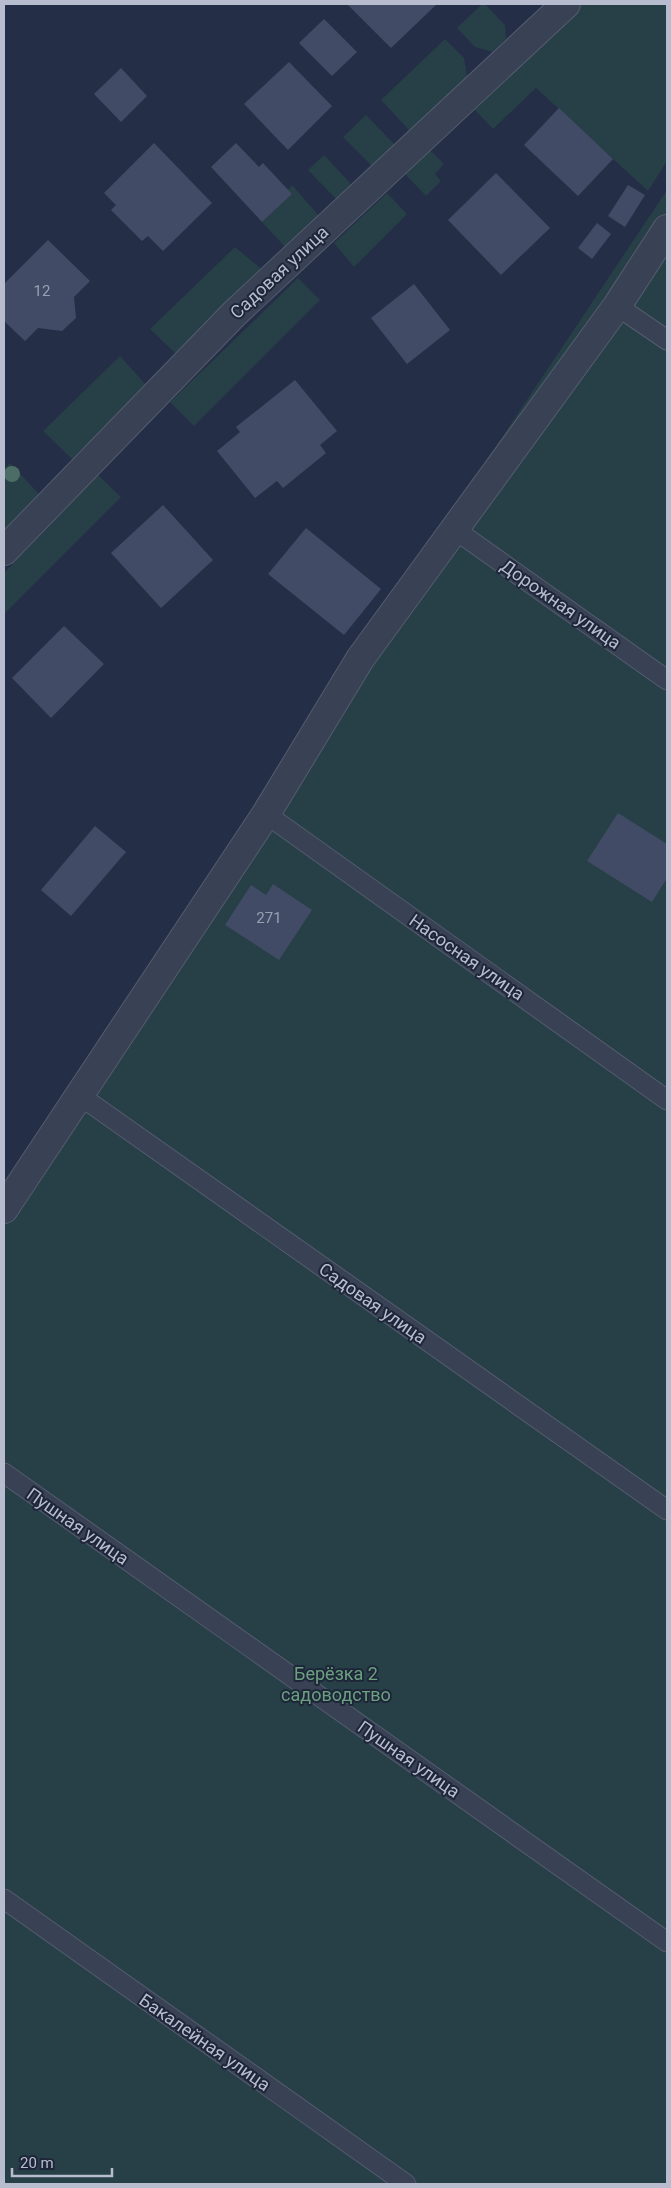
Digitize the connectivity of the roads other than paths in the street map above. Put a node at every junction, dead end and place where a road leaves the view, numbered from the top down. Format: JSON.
{"nodes":[{"id":1,"x":566,"y":4,"type":"edge"},
{"id":2,"x":667,"y":229,"type":"edge"},
{"id":3,"x":617,"y":306,"type":"junction"},
{"id":4,"x":667,"y":340,"type":"edge"},
{"id":5,"x":454,"y":529,"type":"junction"},
{"id":6,"x":4,"y":551,"type":"edge"},
{"id":7,"x":667,"y":680,"type":"edge"},
{"id":8,"x":266,"y":814,"type":"junction"},
{"id":9,"x":79,"y":1095,"type":"junction"},
{"id":10,"x":667,"y":1100,"type":"edge"},
{"id":11,"x":4,"y":1209,"type":"edge"},
{"id":12,"x":4,"y":1473,"type":"edge"},
{"id":13,"x":667,"y":1510,"type":"edge"},
{"id":14,"x":4,"y":1899,"type":"edge"},
{"id":15,"x":667,"y":1942,"type":"edge"},
{"id":16,"x":406,"y":2184,"type":"edge"}],
"edges":[{"from":1,"to":6,"type":"street","name":"Садовая улица"},
{"from":2,"to":3,"type":"street"},
{"from":3,"to":4,"type":"lane"},
{"from":3,"to":5,"type":"street"},
{"from":5,"to":7,"type":"lane","name":"Дорожная улица"},
{"from":5,"to":8,"type":"street"},
{"from":8,"to":9,"type":"street"},
{"from":8,"to":10,"type":"lane","name":"Насосная улица"},
{"from":9,"to":11,"type":"street"},
{"from":9,"to":13,"type":"lane","name":"Садовая улица"},
{"from":12,"to":15,"type":"lane","name":"Пушная улица"},
{"from":14,"to":16,"type":"lane","name":"Бакалейная улица"}]}
